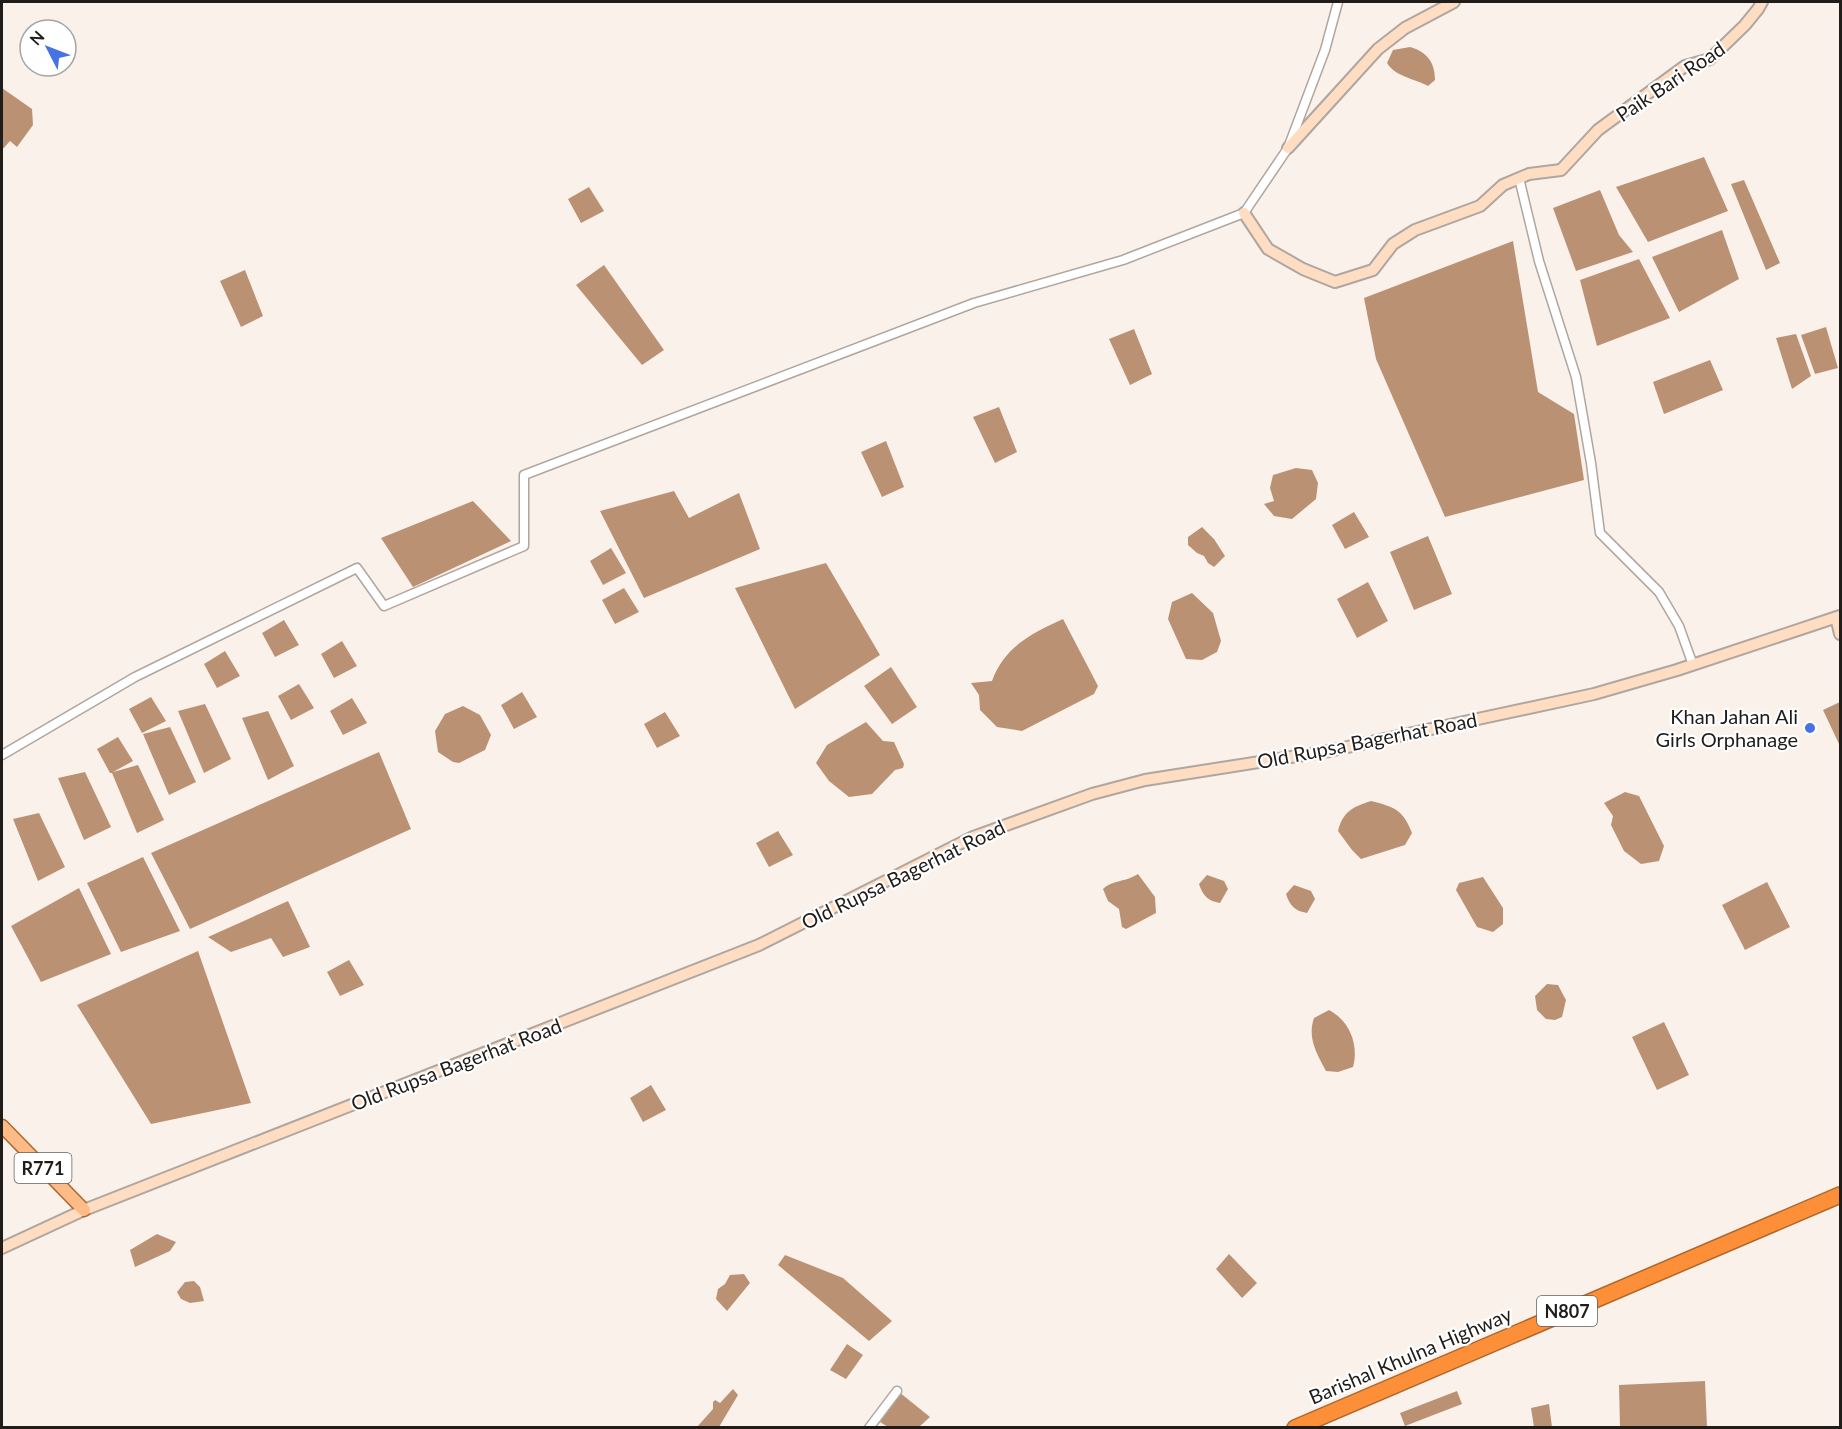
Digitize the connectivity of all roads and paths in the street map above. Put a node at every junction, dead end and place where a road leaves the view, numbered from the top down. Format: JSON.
{"nodes":[{"id":1,"x":1338,"y":2,"type":"edge"},
{"id":2,"x":1455,"y":2,"type":"edge"},
{"id":3,"x":1762,"y":2,"type":"edge"},
{"id":4,"x":1288,"y":148,"type":"junction"},
{"id":5,"x":1519,"y":178,"type":"junction"},
{"id":6,"x":1244,"y":213,"type":"junction"},
{"id":7,"x":1838,"y":617,"type":"edge"},
{"id":8,"x":1840,"y":634,"type":"edge"},
{"id":9,"x":1693,"y":665,"type":"junction"},
{"id":10,"x":2,"y":755,"type":"edge"},
{"id":11,"x":2,"y":1126,"type":"edge"},
{"id":12,"x":1840,"y":1195,"type":"edge"},
{"id":13,"x":84,"y":1210,"type":"junction"},
{"id":14,"x":2,"y":1248,"type":"edge"},
{"id":15,"x":897,"y":1392,"type":"dead end"},
{"id":16,"x":869,"y":1428,"type":"edge"},
{"id":17,"x":1294,"y":1428,"type":"edge"}],
"edges":[{"from":1,"to":4,"type":"street"},
{"from":2,"to":4,"type":"street"},
{"from":3,"to":5,"type":"street","name":"Paik Bari Road"},
{"from":4,"to":6,"type":"street"},
{"from":5,"to":6,"type":"street","name":"Paik Bari Road"},
{"from":5,"to":9,"type":"street"},
{"from":6,"to":10,"type":"street"},
{"from":7,"to":8,"type":"street"},
{"from":7,"to":9,"type":"street","name":"Old Rupsa Bagerhat Road"},
{"from":9,"to":13,"type":"street","name":"Old Rupsa Bagerhat Road"},
{"from":11,"to":13,"type":"main road","number":"R771"},
{"from":12,"to":17,"type":"highway","name":"Barishal Khulna Highway","number":"N807"},
{"from":13,"to":14,"type":"street","name":"Old Rupsa Bagerhat Road"},
{"from":15,"to":16,"type":"street"}]}
